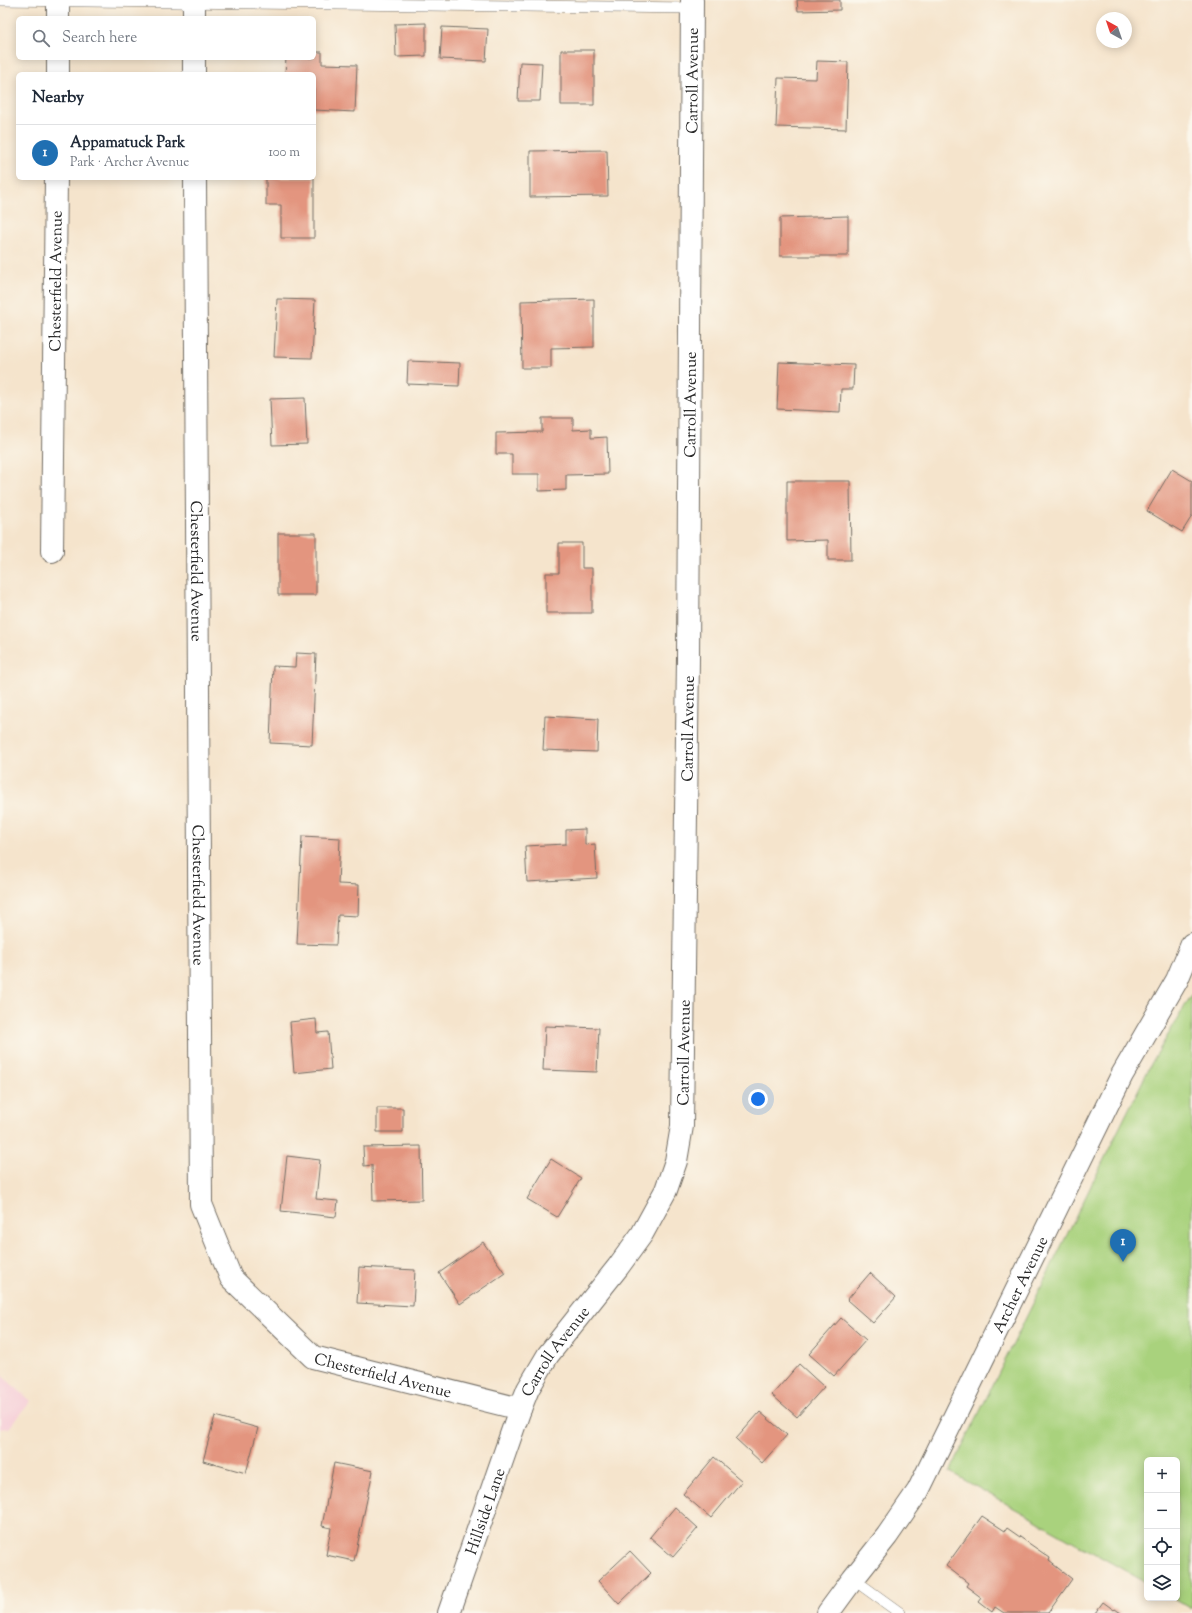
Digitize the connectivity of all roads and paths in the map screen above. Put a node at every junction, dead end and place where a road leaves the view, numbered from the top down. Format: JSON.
{"nodes":[{"id":1,"x":0,"y":0,"type":"edge"},
{"id":2,"x":692,"y":4,"type":"edge"},
{"id":3,"x":58,"y":6,"type":"edge"},
{"id":4,"x":194,"y":7,"type":"edge"},
{"id":5,"x":58,"y":60,"type":"edge"},
{"id":6,"x":194,"y":60,"type":"edge"},
{"id":7,"x":58,"y":72,"type":"edge"},
{"id":8,"x":194,"y":72,"type":"edge"},
{"id":9,"x":56,"y":180,"type":"edge"},
{"id":10,"x":195,"y":180,"type":"edge"},
{"id":11,"x":52,"y":551,"type":"dead end"},
{"id":12,"x":1192,"y":944,"type":"edge"},
{"id":13,"x":520,"y":1409,"type":"junction"},
{"id":14,"x":853,"y":1579,"type":"junction"},
{"id":15,"x":449,"y":1613,"type":"edge"},
{"id":16,"x":828,"y":1613,"type":"edge"},
{"id":17,"x":900,"y":1613,"type":"edge"}],
"edges":[{"from":1,"to":3,"type":"lane"},
{"from":2,"to":4,"type":"lane"},
{"from":2,"to":13,"type":"street","name":"Carroll Avenue"},
{"from":3,"to":4,"type":"lane"},
{"from":5,"to":7,"type":"street"},
{"from":6,"to":8,"type":"street"},
{"from":9,"to":11,"type":"street","name":"Chesterfield Avenue"},
{"from":10,"to":13,"type":"street","name":"Chesterfield Avenue"},
{"from":12,"to":14,"type":"street","name":"Archer Avenue"},
{"from":13,"to":15,"type":"street","name":"Hillside Lane"},
{"from":14,"to":16,"type":"street","name":"Archer Avenue"},
{"from":14,"to":17,"type":"lane"}]}
